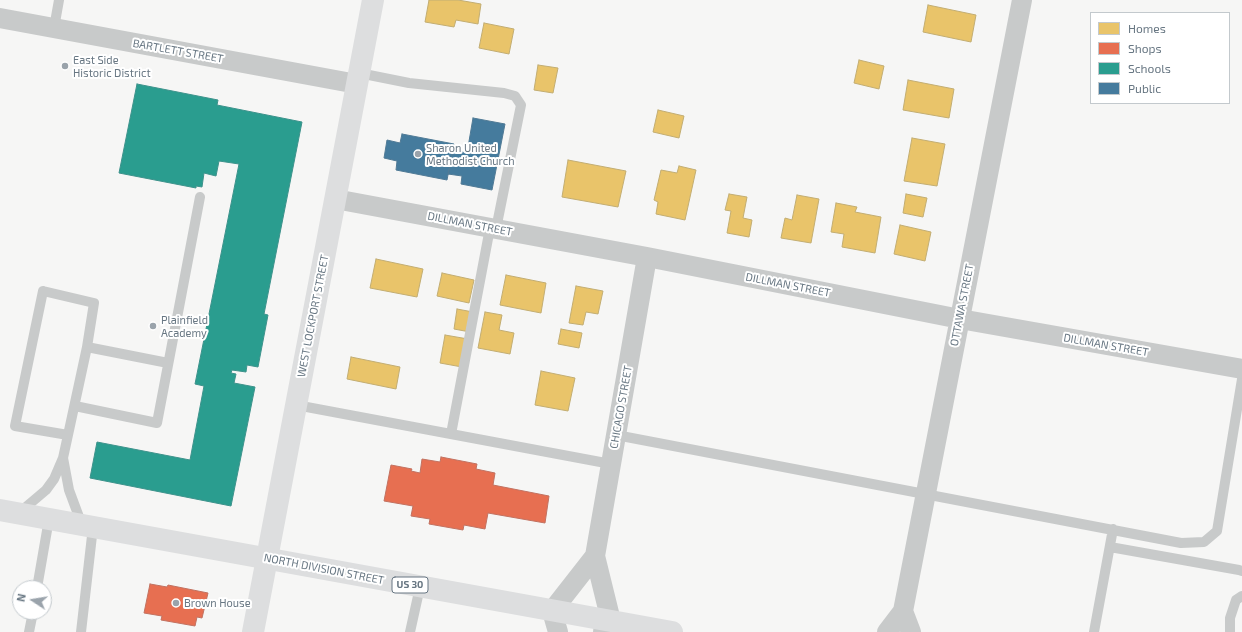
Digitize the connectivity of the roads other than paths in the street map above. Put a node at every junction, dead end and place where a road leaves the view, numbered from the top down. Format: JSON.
{"nodes":[{"id":1,"x":59,"y":0,"type":"edge"},
{"id":2,"x":373,"y":0,"type":"edge"},
{"id":3,"x":1022,"y":0,"type":"edge"},
{"id":4,"x":0,"y":18,"type":"edge"},
{"id":5,"x":54,"y":28,"type":"junction"},
{"id":6,"x":358,"y":79,"type":"junction"},
{"id":7,"x":200,"y":197,"type":"dead end"},
{"id":8,"x":335,"y":199,"type":"junction"},
{"id":9,"x":493,"y":228,"type":"junction"},
{"id":10,"x":646,"y":257,"type":"junction"},
{"id":11,"x":960,"y":319,"type":"junction"},
{"id":12,"x":88,"y":347,"type":"junction"},
{"id":13,"x":168,"y":363,"type":"junction"},
{"id":14,"x":1242,"y":369,"type":"edge"},
{"id":15,"x":1242,"y":379,"type":"edge"},
{"id":16,"x":296,"y":405,"type":"junction"},
{"id":17,"x":74,"y":406,"type":"junction"},
{"id":18,"x":451,"y":434,"type":"junction"},
{"id":19,"x":68,"y":435,"type":"junction"},
{"id":20,"x":616,"y":435,"type":"junction"},
{"id":21,"x":63,"y":458,"type":"junction"},
{"id":22,"x":611,"y":464,"type":"junction"},
{"id":23,"x":925,"y":495,"type":"junction"},
{"id":24,"x":9,"y":512,"type":"edge"},
{"id":25,"x":48,"y":519,"type":"junction"},
{"id":26,"x":87,"y":526,"type":"junction"},
{"id":27,"x":1113,"y":529,"type":"junction"},
{"id":28,"x":1110,"y":547,"type":"junction"},
{"id":29,"x":595,"y":556,"type":"junction"},
{"id":30,"x":267,"y":558,"type":"junction"},
{"id":31,"x":1242,"y":571,"type":"edge"},
{"id":32,"x":38,"y":580,"type":"edge"},
{"id":33,"x":420,"y":587,"type":"junction"},
{"id":34,"x":1242,"y":596,"type":"edge"},
{"id":35,"x":552,"y":611,"type":"junction"},
{"id":36,"x":903,"y":611,"type":"junction"},
{"id":37,"x":31,"y":620,"type":"edge"},
{"id":38,"x":607,"y":627,"type":"edge"},
{"id":39,"x":29,"y":632,"type":"edge"},
{"id":40,"x":81,"y":632,"type":"edge"},
{"id":41,"x":253,"y":632,"type":"edge"},
{"id":42,"x":410,"y":632,"type":"edge"},
{"id":43,"x":558,"y":632,"type":"edge"},
{"id":44,"x":672,"y":632,"type":"edge"},
{"id":45,"x":887,"y":632,"type":"edge"},
{"id":46,"x":911,"y":632,"type":"edge"},
{"id":47,"x":1094,"y":632,"type":"edge"},
{"id":48,"x":1230,"y":632,"type":"edge"}],
"edges":[{"from":1,"to":5,"type":"lane"},
{"from":2,"to":6,"type":"main road","name":"WEST LOCKPORT STREET"},
{"from":3,"to":11,"type":"street","name":"OTTAWA STREET"},
{"from":4,"to":5,"type":"street","name":"BARTLETT STREET"},
{"from":5,"to":6,"type":"street","name":"BARTLETT STREET"},
{"from":6,"to":8,"type":"main road","name":"WEST LOCKPORT STREET"},
{"from":6,"to":9,"type":"lane"},
{"from":7,"to":13,"type":"lane"},
{"from":8,"to":9,"type":"street","name":"DILLMAN STREET"},
{"from":8,"to":16,"type":"main road","name":"WEST LOCKPORT STREET"},
{"from":9,"to":10,"type":"street","name":"DILLMAN STREET"},
{"from":9,"to":18,"type":"lane"},
{"from":10,"to":11,"type":"street","name":"DILLMAN STREET"},
{"from":10,"to":20,"type":"street","name":"CHICAGO STREET"},
{"from":11,"to":14,"type":"street","name":"DILLMAN STREET"},
{"from":11,"to":23,"type":"street","name":"OTTAWA STREET"},
{"from":12,"to":13,"type":"lane"},
{"from":12,"to":17,"type":"lane"},
{"from":12,"to":19,"type":"lane"},
{"from":13,"to":17,"type":"lane"},
{"from":15,"to":27,"type":"lane"},
{"from":16,"to":18,"type":"lane"},
{"from":16,"to":30,"type":"main road","name":"WEST LOCKPORT STREET"},
{"from":17,"to":19,"type":"lane"},
{"from":18,"to":22,"type":"lane"},
{"from":19,"to":21,"type":"lane"},
{"from":20,"to":22,"type":"street","name":"CHICAGO STREET"},
{"from":20,"to":23,"type":"lane"},
{"from":21,"to":24,"type":"lane"},
{"from":21,"to":26,"type":"lane"},
{"from":22,"to":29,"type":"street","name":"CHICAGO STREET"},
{"from":23,"to":27,"type":"lane"},
{"from":23,"to":36,"type":"street","name":"OTTAWA STREET"},
{"from":24,"to":25,"type":"main road","name":"NORTH DIVISION STREET","number":"US 30"},
{"from":25,"to":26,"type":"main road","name":"NORTH DIVISION STREET","number":"US 30"},
{"from":25,"to":32,"type":"lane"},
{"from":26,"to":30,"type":"main road","name":"NORTH DIVISION STREET","number":"US 30"},
{"from":26,"to":40,"type":"lane"},
{"from":27,"to":28,"type":"lane"},
{"from":28,"to":31,"type":"lane"},
{"from":28,"to":47,"type":"lane"},
{"from":29,"to":35,"type":"street","name":"CHICAGO STREET"},
{"from":29,"to":38,"type":"street","name":"CHICAGO STREET"},
{"from":30,"to":33,"type":"main road","name":"NORTH DIVISION STREET","number":"US 30"},
{"from":30,"to":41,"type":"main road","name":"WEST LOCKPORT STREET"},
{"from":33,"to":35,"type":"main road","name":"NORTH DIVISION STREET","number":"US 30"},
{"from":33,"to":42,"type":"lane"},
{"from":34,"to":48,"type":"lane"},
{"from":35,"to":38,"type":"main road","name":"NORTH DIVISION STREET","number":"US 30"},
{"from":35,"to":43,"type":"street"},
{"from":36,"to":45,"type":"street","name":"OTTAWA STREET"},
{"from":36,"to":46,"type":"street"},
{"from":37,"to":39,"type":"lane"},
{"from":38,"to":44,"type":"main road","name":"NORTH DIVISION STREET","number":"US 30"}]}
